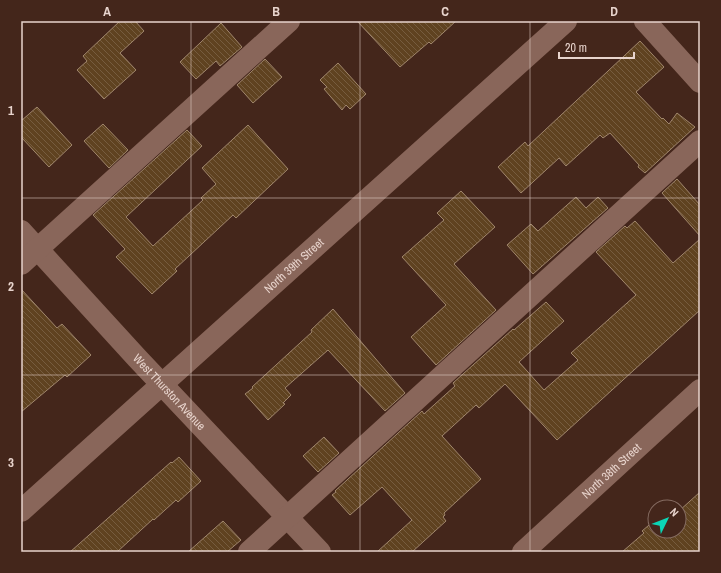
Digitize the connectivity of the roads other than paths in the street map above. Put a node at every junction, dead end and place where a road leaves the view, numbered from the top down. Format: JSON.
{"nodes":[{"id":1,"x":289,"y":21,"type":"edge"},
{"id":2,"x":566,"y":21,"type":"edge"},
{"id":3,"x":645,"y":21,"type":"edge"},
{"id":4,"x":700,"y":82,"type":"edge"},
{"id":5,"x":700,"y":141,"type":"edge"},
{"id":6,"x":21,"y":231,"type":"edge"},
{"id":7,"x":38,"y":250,"type":"junction"},
{"id":8,"x":21,"y":264,"type":"edge"},
{"id":9,"x":162,"y":384,"type":"junction"},
{"id":10,"x":700,"y":390,"type":"edge"},
{"id":11,"x":21,"y":510,"type":"edge"},
{"id":12,"x":288,"y":517,"type":"junction"},
{"id":13,"x":249,"y":552,"type":"edge"},
{"id":14,"x":320,"y":552,"type":"edge"},
{"id":15,"x":523,"y":552,"type":"edge"}],
"edges":[{"from":1,"to":7,"type":"street"},
{"from":2,"to":9,"type":"street","name":"North 39th Street"},
{"from":3,"to":4,"type":"street"},
{"from":5,"to":12,"type":"street"},
{"from":6,"to":7,"type":"street","name":"West Thurston Avenue"},
{"from":7,"to":8,"type":"street"},
{"from":7,"to":9,"type":"street","name":"West Thurston Avenue"},
{"from":9,"to":11,"type":"street","name":"North 39th Street"},
{"from":9,"to":12,"type":"street","name":"West Thurston Avenue"},
{"from":10,"to":15,"type":"street","name":"North 38th Street"},
{"from":12,"to":13,"type":"street"},
{"from":12,"to":14,"type":"street","name":"West Thurston Avenue"}]}
